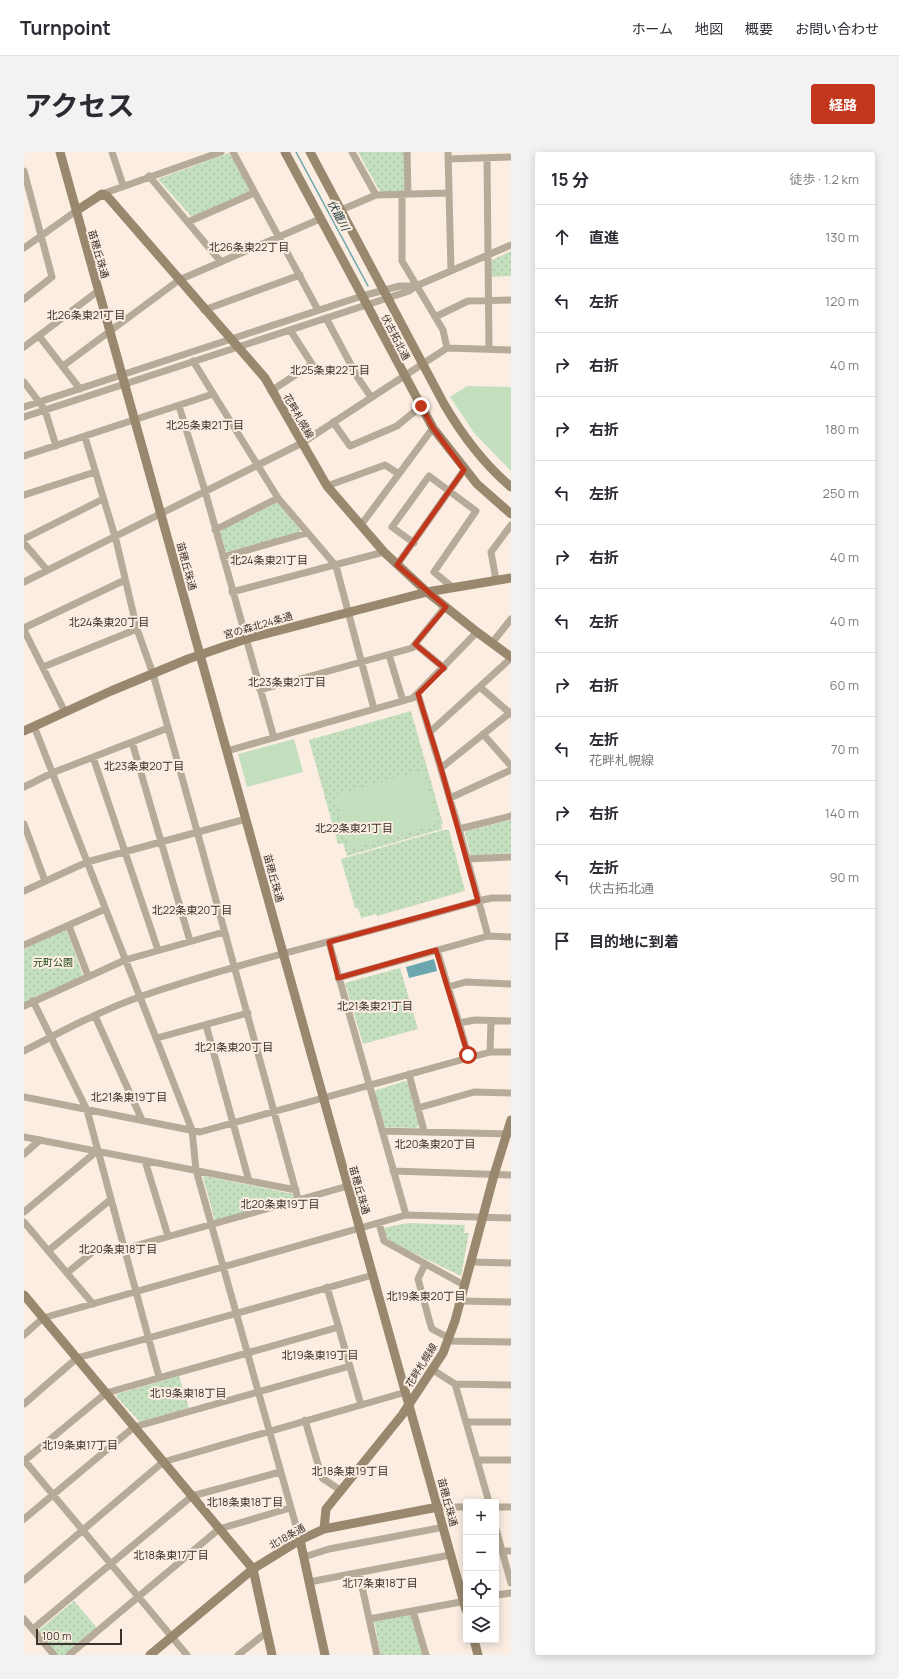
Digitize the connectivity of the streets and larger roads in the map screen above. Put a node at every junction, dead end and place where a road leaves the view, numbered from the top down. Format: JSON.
{"nodes":[{"id":1,"x":60,"y":152,"type":"edge"},
{"id":2,"x":112,"y":152,"type":"edge"},
{"id":3,"x":220,"y":152,"type":"edge"},
{"id":4,"x":233,"y":152,"type":"edge"},
{"id":5,"x":285,"y":152,"type":"edge"},
{"id":6,"x":310,"y":152,"type":"edge"},
{"id":7,"x":352,"y":152,"type":"edge"},
{"id":8,"x":407,"y":152,"type":"edge"},
{"id":9,"x":448,"y":155,"type":"edge"},
{"id":10,"x":511,"y":157,"type":"edge"},
{"id":11,"x":488,"y":158,"type":"junction"},
{"id":12,"x":24,"y":171,"type":"edge"},
{"id":13,"x":149,"y":176,"type":"junction"},
{"id":14,"x":123,"y":185,"type":"junction"},
{"id":15,"x":254,"y":192,"type":"junction"},
{"id":16,"x":448,"y":193,"type":"junction"},
{"id":17,"x":102,"y":194,"type":"junction"},
{"id":18,"x":405,"y":194,"type":"junction"},
{"id":19,"x":376,"y":195,"type":"junction"},
{"id":20,"x":27,"y":200,"type":"edge"},
{"id":21,"x":341,"y":210,"type":"junction"},
{"id":22,"x":76,"y":211,"type":"junction"},
{"id":23,"x":320,"y":219,"type":"junction"},
{"id":24,"x":188,"y":222,"type":"junction"},
{"id":25,"x":41,"y":236,"type":"junction"},
{"id":26,"x":279,"y":237,"type":"junction"},
{"id":27,"x":511,"y":245,"type":"edge"},
{"id":28,"x":24,"y":248,"type":"edge"},
{"id":29,"x":488,"y":255,"type":"junction"},
{"id":30,"x":222,"y":262,"type":"junction"},
{"id":31,"x":451,"y":271,"type":"junction"},
{"id":32,"x":300,"y":275,"type":"junction"},
{"id":33,"x":179,"y":280,"type":"junction"},
{"id":34,"x":416,"y":286,"type":"junction"},
{"id":35,"x":382,"y":290,"type":"junction"},
{"id":36,"x":98,"y":292,"type":"junction"},
{"id":37,"x":362,"y":296,"type":"junction"},
{"id":38,"x":387,"y":298,"type":"junction"},
{"id":39,"x":24,"y":299,"type":"edge"},
{"id":40,"x":488,"y":300,"type":"junction"},
{"id":41,"x":511,"y":300,"type":"edge"},
{"id":42,"x":367,"y":305,"type":"junction"},
{"id":43,"x":204,"y":310,"type":"junction"},
{"id":44,"x":318,"y":310,"type":"junction"},
{"id":45,"x":435,"y":317,"type":"junction"},
{"id":46,"x":326,"y":318,"type":"junction"},
{"id":47,"x":290,"y":330,"type":"junction"},
{"id":48,"x":110,"y":331,"type":"junction"},
{"id":49,"x":39,"y":336,"type":"junction"},
{"id":50,"x":233,"y":343,"type":"junction"},
{"id":51,"x":24,"y":347,"type":"edge"},
{"id":52,"x":447,"y":348,"type":"junction"},
{"id":53,"x":489,"y":349,"type":"junction"},
{"id":54,"x":511,"y":350,"type":"edge"},
{"id":55,"x":193,"y":361,"type":"junction"},
{"id":56,"x":422,"y":363,"type":"junction"},
{"id":57,"x":63,"y":366,"type":"junction"},
{"id":58,"x":404,"y":375,"type":"junction"},
{"id":59,"x":122,"y":376,"type":"junction"},
{"id":60,"x":24,"y":382,"type":"edge"},
{"id":61,"x":124,"y":385,"type":"junction"},
{"id":62,"x":80,"y":389,"type":"junction"},
{"id":63,"x":271,"y":391,"type":"junction"},
{"id":64,"x":214,"y":394,"type":"junction"},
{"id":65,"x":371,"y":397,"type":"junction"},
{"id":66,"x":39,"y":402,"type":"junction"},
{"id":67,"x":180,"y":406,"type":"junction"},
{"id":68,"x":421,"y":406,"type":"junction"},
{"id":69,"x":24,"y":407,"type":"edge"},
{"id":70,"x":45,"y":410,"type":"junction"},
{"id":71,"x":24,"y":417,"type":"edge"},
{"id":72,"x":134,"y":421,"type":"junction"},
{"id":73,"x":333,"y":422,"type":"junction"},
{"id":74,"x":433,"y":428,"type":"junction"},
{"id":75,"x":85,"y":437,"type":"junction"},
{"id":76,"x":302,"y":443,"type":"junction"},
{"id":77,"x":56,"y":446,"type":"junction"},
{"id":78,"x":24,"y":456,"type":"edge"},
{"id":79,"x":258,"y":464,"type":"junction"},
{"id":80,"x":464,"y":470,"type":"junction"},
{"id":81,"x":95,"y":472,"type":"junction"},
{"id":82,"x":399,"y":474,"type":"junction"},
{"id":83,"x":326,"y":486,"type":"junction"},
{"id":84,"x":511,"y":488,"type":"edge"},
{"id":85,"x":450,"y":490,"type":"junction"},
{"id":86,"x":205,"y":491,"type":"junction"},
{"id":87,"x":24,"y":495,"type":"edge"},
{"id":88,"x":278,"y":498,"type":"junction"},
{"id":89,"x":103,"y":499,"type":"junction"},
{"id":90,"x":161,"y":513,"type":"junction"},
{"id":91,"x":511,"y":514,"type":"edge"},
{"id":92,"x":361,"y":525,"type":"junction"},
{"id":93,"x":511,"y":525,"type":"edge"},
{"id":94,"x":215,"y":530,"type":"junction"},
{"id":95,"x":307,"y":533,"type":"junction"},
{"id":96,"x":115,"y":536,"type":"junction"},
{"id":97,"x":24,"y":539,"type":"edge"},
{"id":98,"x":24,"y":543,"type":"edge"},
{"id":99,"x":414,"y":543,"type":"junction"},
{"id":100,"x":384,"y":552,"type":"junction"},
{"id":101,"x":222,"y":557,"type":"junction"},
{"id":102,"x":397,"y":565,"type":"junction"},
{"id":103,"x":336,"y":566,"type":"junction"},
{"id":104,"x":47,"y":570,"type":"junction"},
{"id":105,"x":511,"y":578,"type":"edge"},
{"id":106,"x":125,"y":580,"type":"junction"},
{"id":107,"x":496,"y":580,"type":"junction"},
{"id":108,"x":24,"y":582,"type":"edge"},
{"id":109,"x":452,"y":587,"type":"junction"},
{"id":110,"x":232,"y":592,"type":"junction"},
{"id":111,"x":427,"y":592,"type":"junction"},
{"id":112,"x":446,"y":607,"type":"junction"},
{"id":113,"x":347,"y":612,"type":"junction"},
{"id":114,"x":511,"y":618,"type":"edge"},
{"id":115,"x":24,"y":629,"type":"edge"},
{"id":116,"x":137,"y":629,"type":"junction"},
{"id":117,"x":477,"y":632,"type":"junction"},
{"id":118,"x":246,"y":639,"type":"junction"},
{"id":119,"x":492,"y":643,"type":"junction"},
{"id":120,"x":415,"y":644,"type":"junction"},
{"id":121,"x":201,"y":654,"type":"junction"},
{"id":122,"x":389,"y":655,"type":"junction"},
{"id":123,"x":511,"y":658,"type":"edge"},
{"id":124,"x":362,"y":662,"type":"junction"},
{"id":125,"x":43,"y":667,"type":"junction"},
{"id":126,"x":444,"y":668,"type":"junction"},
{"id":127,"x":152,"y":674,"type":"junction"},
{"id":128,"x":480,"y":687,"type":"junction"},
{"id":129,"x":260,"y":690,"type":"junction"},
{"id":130,"x":418,"y":694,"type":"junction"},
{"id":131,"x":403,"y":701,"type":"junction"},
{"id":132,"x":374,"y":709,"type":"junction"},
{"id":133,"x":65,"y":712,"type":"junction"},
{"id":134,"x":510,"y":713,"type":"edge"},
{"id":135,"x":34,"y":726,"type":"junction"},
{"id":136,"x":168,"y":728,"type":"junction"},
{"id":137,"x":24,"y":731,"type":"edge"},
{"id":138,"x":430,"y":732,"type":"junction"},
{"id":139,"x":483,"y":734,"type":"junction"},
{"id":140,"x":274,"y":738,"type":"junction"},
{"id":141,"x":132,"y":742,"type":"junction"},
{"id":142,"x":227,"y":751,"type":"junction"},
{"id":143,"x":92,"y":757,"type":"junction"},
{"id":144,"x":511,"y":766,"type":"edge"},
{"id":145,"x":441,"y":768,"type":"junction"},
{"id":146,"x":511,"y":770,"type":"edge"},
{"id":147,"x":52,"y":773,"type":"junction"},
{"id":148,"x":24,"y":787,"type":"edge"},
{"id":149,"x":450,"y":798,"type":"junction"},
{"id":150,"x":511,"y":816,"type":"edge"},
{"id":151,"x":246,"y":819,"type":"junction"},
{"id":152,"x":24,"y":824,"type":"edge"},
{"id":153,"x":459,"y":829,"type":"junction"},
{"id":154,"x":197,"y":831,"type":"junction"},
{"id":155,"x":26,"y":838,"type":"edge"},
{"id":156,"x":161,"y":842,"type":"junction"},
{"id":157,"x":124,"y":852,"type":"junction"},
{"id":158,"x":511,"y":857,"type":"edge"},
{"id":159,"x":467,"y":860,"type":"junction"},
{"id":160,"x":88,"y":862,"type":"junction"},
{"id":161,"x":45,"y":881,"type":"junction"},
{"id":162,"x":24,"y":891,"type":"edge"},
{"id":163,"x":511,"y":898,"type":"edge"},
{"id":164,"x":478,"y":901,"type":"junction"},
{"id":165,"x":105,"y":909,"type":"junction"},
{"id":166,"x":69,"y":926,"type":"junction"},
{"id":167,"x":224,"y":932,"type":"junction"},
{"id":168,"x":488,"y":936,"type":"junction"},
{"id":169,"x":511,"y":937,"type":"edge"},
{"id":170,"x":190,"y":941,"type":"junction"},
{"id":171,"x":329,"y":942,"type":"junction"},
{"id":172,"x":24,"y":945,"type":"edge"},
{"id":173,"x":158,"y":950,"type":"junction"},
{"id":174,"x":436,"y":950,"type":"junction"},
{"id":175,"x":283,"y":955,"type":"junction"},
{"id":176,"x":125,"y":960,"type":"junction"},
{"id":177,"x":235,"y":968,"type":"junction"},
{"id":178,"x":88,"y":976,"type":"junction"},
{"id":179,"x":338,"y":978,"type":"junction"},
{"id":180,"x":511,"y":984,"type":"edge"},
{"id":181,"x":448,"y":987,"type":"junction"},
{"id":182,"x":141,"y":996,"type":"junction"},
{"id":183,"x":33,"y":1001,"type":"junction"},
{"id":184,"x":24,"y":1006,"type":"edge"},
{"id":185,"x":248,"y":1013,"type":"junction"},
{"id":186,"x":95,"y":1016,"type":"junction"},
{"id":187,"x":491,"y":1021,"type":"junction"},
{"id":188,"x":511,"y":1021,"type":"edge"},
{"id":189,"x":459,"y":1024,"type":"junction"},
{"id":190,"x":206,"y":1025,"type":"junction"},
{"id":191,"x":51,"y":1037,"type":"junction"},
{"id":192,"x":158,"y":1038,"type":"junction"},
{"id":193,"x":24,"y":1052,"type":"edge"},
{"id":194,"x":490,"y":1052,"type":"junction"},
{"id":195,"x":511,"y":1052,"type":"edge"},
{"id":196,"x":469,"y":1058,"type":"junction"},
{"id":197,"x":409,"y":1074,"type":"junction"},
{"id":198,"x":369,"y":1085,"type":"junction"},
{"id":199,"x":511,"y":1093,"type":"edge"},
{"id":200,"x":24,"y":1097,"type":"edge"},
{"id":201,"x":323,"y":1098,"type":"junction"},
{"id":202,"x":418,"y":1108,"type":"junction"},
{"id":203,"x":87,"y":1110,"type":"junction"},
{"id":204,"x":275,"y":1111,"type":"junction"},
{"id":205,"x":142,"y":1120,"type":"junction"},
{"id":206,"x":511,"y":1120,"type":"edge"},
{"id":207,"x":233,"y":1122,"type":"junction"},
{"id":208,"x":192,"y":1130,"type":"junction"},
{"id":209,"x":382,"y":1131,"type":"junction"},
{"id":210,"x":424,"y":1131,"type":"junction"},
{"id":211,"x":509,"y":1134,"type":"edge"},
{"id":212,"x":24,"y":1137,"type":"edge"},
{"id":213,"x":40,"y":1140,"type":"junction"},
{"id":214,"x":97,"y":1151,"type":"junction"},
{"id":215,"x":24,"y":1154,"type":"edge"},
{"id":216,"x":145,"y":1160,"type":"junction"},
{"id":217,"x":196,"y":1170,"type":"junction"},
{"id":218,"x":393,"y":1171,"type":"junction"},
{"id":219,"x":494,"y":1175,"type":"junction"},
{"id":220,"x":511,"y":1175,"type":"edge"},
{"id":221,"x":249,"y":1181,"type":"junction"},
{"id":222,"x":348,"y":1186,"type":"junction"},
{"id":223,"x":296,"y":1190,"type":"junction"},
{"id":224,"x":298,"y":1199,"type":"junction"},
{"id":225,"x":110,"y":1200,"type":"junction"},
{"id":226,"x":24,"y":1212,"type":"edge"},
{"id":227,"x":406,"y":1215,"type":"junction"},
{"id":228,"x":482,"y":1218,"type":"junction"},
{"id":229,"x":511,"y":1218,"type":"edge"},
{"id":230,"x":24,"y":1222,"type":"edge"},
{"id":231,"x":379,"y":1223,"type":"junction"},
{"id":232,"x":212,"y":1224,"type":"junction"},
{"id":233,"x":360,"y":1228,"type":"junction"},
{"id":234,"x":168,"y":1236,"type":"junction"},
{"id":235,"x":124,"y":1249,"type":"junction"},
{"id":236,"x":95,"y":1250,"type":"dead end"},
{"id":237,"x":48,"y":1251,"type":"junction"},
{"id":238,"x":470,"y":1262,"type":"junction"},
{"id":239,"x":511,"y":1263,"type":"edge"},
{"id":240,"x":425,"y":1264,"type":"junction"},
{"id":241,"x":224,"y":1267,"type":"junction"},
{"id":242,"x":67,"y":1273,"type":"junction"},
{"id":243,"x":373,"y":1275,"type":"junction"},
{"id":244,"x":464,"y":1285,"type":"junction"},
{"id":245,"x":327,"y":1287,"type":"junction"},
{"id":246,"x":135,"y":1292,"type":"junction"},
{"id":247,"x":24,"y":1295,"type":"edge"},
{"id":248,"x":460,"y":1301,"type":"junction"},
{"id":249,"x":511,"y":1302,"type":"edge"},
{"id":250,"x":93,"y":1304,"type":"junction"},
{"id":251,"x":236,"y":1313,"type":"junction"},
{"id":252,"x":43,"y":1318,"type":"junction"},
{"id":253,"x":339,"y":1327,"type":"junction"},
{"id":254,"x":24,"y":1335,"type":"edge"},
{"id":255,"x":148,"y":1338,"type":"junction"},
{"id":256,"x":449,"y":1339,"type":"junction"},
{"id":257,"x":511,"y":1342,"type":"edge"},
{"id":258,"x":247,"y":1352,"type":"junction"},
{"id":259,"x":77,"y":1358,"type":"junction"},
{"id":260,"x":350,"y":1366,"type":"junction"},
{"id":261,"x":433,"y":1370,"type":"junction"},
{"id":262,"x":159,"y":1378,"type":"junction"},
{"id":263,"x":455,"y":1384,"type":"junction"},
{"id":264,"x":511,"y":1385,"type":"edge"},
{"id":265,"x":258,"y":1392,"type":"junction"},
{"id":266,"x":406,"y":1392,"type":"junction"},
{"id":267,"x":106,"y":1393,"type":"junction"},
{"id":268,"x":24,"y":1404,"type":"edge"},
{"id":269,"x":409,"y":1404,"type":"junction"},
{"id":270,"x":361,"y":1405,"type":"junction"},
{"id":271,"x":305,"y":1420,"type":"junction"},
{"id":272,"x":466,"y":1422,"type":"junction"},
{"id":273,"x":511,"y":1422,"type":"edge"},
{"id":274,"x":134,"y":1427,"type":"junction"},
{"id":275,"x":269,"y":1431,"type":"junction"},
{"id":276,"x":477,"y":1460,"type":"junction"},
{"id":277,"x":511,"y":1460,"type":"edge"},
{"id":278,"x":24,"y":1461,"type":"edge"},
{"id":279,"x":163,"y":1462,"type":"junction"},
{"id":280,"x":280,"y":1472,"type":"junction"},
{"id":281,"x":340,"y":1490,"type":"junction"},
{"id":282,"x":53,"y":1495,"type":"junction"},
{"id":283,"x":192,"y":1496,"type":"junction"},
{"id":284,"x":488,"y":1499,"type":"edge"},
{"id":285,"x":438,"y":1507,"type":"junction"},
{"id":286,"x":463,"y":1507,"type":"edge"},
{"id":287,"x":499,"y":1507,"type":"edge"},
{"id":288,"x":511,"y":1507,"type":"edge"},
{"id":289,"x":290,"y":1508,"type":"junction"},
{"id":290,"x":24,"y":1519,"type":"edge"},
{"id":291,"x":444,"y":1527,"type":"junction"},
{"id":292,"x":219,"y":1529,"type":"junction"},
{"id":293,"x":324,"y":1529,"type":"junction"},
{"id":294,"x":82,"y":1530,"type":"junction"},
{"id":295,"x":498,"y":1535,"type":"edge"},
{"id":296,"x":300,"y":1540,"type":"junction"},
{"id":297,"x":502,"y":1551,"type":"junction"},
{"id":298,"x":511,"y":1551,"type":"edge"},
{"id":299,"x":450,"y":1555,"type":"junction"},
{"id":300,"x":304,"y":1557,"type":"junction"},
{"id":301,"x":110,"y":1564,"type":"junction"},
{"id":302,"x":253,"y":1569,"type":"junction"},
{"id":303,"x":359,"y":1572,"type":"junction"},
{"id":304,"x":24,"y":1580,"type":"edge"},
{"id":305,"x":309,"y":1582,"type":"junction"},
{"id":306,"x":511,"y":1583,"type":"edge"},
{"id":307,"x":511,"y":1593,"type":"edge"},
{"id":308,"x":499,"y":1595,"type":"edge"},
{"id":309,"x":139,"y":1597,"type":"junction"},
{"id":310,"x":463,"y":1597,"type":"edge"},
{"id":311,"x":463,"y":1604,"type":"edge"},
{"id":312,"x":413,"y":1611,"type":"junction"},
{"id":313,"x":24,"y":1619,"type":"edge"},
{"id":314,"x":369,"y":1619,"type":"junction"},
{"id":315,"x":32,"y":1629,"type":"junction"},
{"id":316,"x":267,"y":1632,"type":"junction"},
{"id":317,"x":172,"y":1637,"type":"junction"},
{"id":318,"x":475,"y":1643,"type":"edge"},
{"id":319,"x":54,"y":1655,"type":"edge"},
{"id":320,"x":69,"y":1655,"type":"edge"},
{"id":321,"x":150,"y":1655,"type":"edge"},
{"id":322,"x":187,"y":1655,"type":"edge"},
{"id":323,"x":238,"y":1655,"type":"edge"},
{"id":324,"x":272,"y":1655,"type":"edge"},
{"id":325,"x":325,"y":1655,"type":"edge"},
{"id":326,"x":377,"y":1655,"type":"edge"},
{"id":327,"x":426,"y":1655,"type":"edge"},
{"id":328,"x":478,"y":1655,"type":"edge"}],
"edges":[{"from":1,"to":22,"type":"street","name":"苗穂丘珠通"},
{"from":2,"to":14,"type":"street"},
{"from":3,"to":13,"type":"street"},
{"from":4,"to":15,"type":"street"},
{"from":5,"to":23,"type":"street","name":"伏古拓北通"},
{"from":6,"to":21,"type":"street","name":"伏古拓北通"},
{"from":7,"to":19,"type":"street"},
{"from":8,"to":18,"type":"street"},
{"from":9,"to":11,"type":"street"},
{"from":9,"to":16,"type":"street"},
{"from":10,"to":11,"type":"street"},
{"from":11,"to":29,"type":"street"},
{"from":12,"to":20,"type":"street"},
{"from":13,"to":14,"type":"street"},
{"from":13,"to":24,"type":"street"},
{"from":14,"to":17,"type":"street"},
{"from":15,"to":24,"type":"street"},
{"from":15,"to":26,"type":"street"},
{"from":16,"to":18,"type":"street"},
{"from":16,"to":31,"type":"street"},
{"from":17,"to":22,"type":"street"},
{"from":17,"to":33,"type":"street","name":"花畔札幌線"},
{"from":18,"to":19,"type":"street"},
{"from":18,"to":34,"type":"street"},
{"from":19,"to":21,"type":"street"},
{"from":20,"to":25,"type":"street"},
{"from":21,"to":35,"type":"street","name":"伏古拓北通"},
{"from":22,"to":25,"type":"street"},
{"from":22,"to":36,"type":"street","name":"苗穂丘珠通"},
{"from":23,"to":26,"type":"street"},
{"from":23,"to":37,"type":"street","name":"伏古拓北通"},
{"from":24,"to":30,"type":"street"},
{"from":25,"to":28,"type":"street"},
{"from":25,"to":39,"type":"street"},
{"from":26,"to":30,"type":"street"},
{"from":26,"to":32,"type":"street"},
{"from":27,"to":29,"type":"street"},
{"from":29,"to":31,"type":"street"},
{"from":29,"to":40,"type":"street"},
{"from":30,"to":33,"type":"street"},
{"from":31,"to":34,"type":"street"},
{"from":32,"to":43,"type":"street"},
{"from":32,"to":44,"type":"street"},
{"from":33,"to":43,"type":"street","name":"花畔札幌線"},
{"from":33,"to":48,"type":"street"},
{"from":34,"to":35,"type":"street"},
{"from":34,"to":38,"type":"street"},
{"from":34,"to":45,"type":"street"},
{"from":35,"to":37,"type":"street"},
{"from":35,"to":38,"type":"street","name":"伏古拓北通"},
{"from":36,"to":48,"type":"street","name":"苗穂丘珠通"},
{"from":36,"to":49,"type":"street"},
{"from":37,"to":42,"type":"street","name":"伏古拓北通"},
{"from":37,"to":44,"type":"street"},
{"from":38,"to":42,"type":"street"},
{"from":38,"to":56,"type":"street","name":"伏古拓北通"},
{"from":40,"to":41,"type":"street"},
{"from":40,"to":45,"type":"street"},
{"from":40,"to":53,"type":"street"},
{"from":42,"to":46,"type":"street"},
{"from":42,"to":58,"type":"street","name":"伏古拓北通"},
{"from":43,"to":50,"type":"street","name":"花畔札幌線"},
{"from":44,"to":50,"type":"street"},
{"from":45,"to":52,"type":"street"},
{"from":46,"to":47,"type":"street"},
{"from":46,"to":65,"type":"street"},
{"from":47,"to":50,"type":"street"},
{"from":47,"to":63,"type":"street"},
{"from":48,"to":57,"type":"street"},
{"from":48,"to":59,"type":"street","name":"苗穂丘珠通"},
{"from":49,"to":51,"type":"street"},
{"from":49,"to":57,"type":"street"},
{"from":50,"to":55,"type":"street"},
{"from":50,"to":59,"type":"street"},
{"from":50,"to":63,"type":"street","name":"花畔札幌線"},
{"from":52,"to":53,"type":"street"},
{"from":52,"to":56,"type":"street"},
{"from":53,"to":54,"type":"street"},
{"from":55,"to":61,"type":"street"},
{"from":55,"to":64,"type":"street"},
{"from":56,"to":58,"type":"street"},
{"from":56,"to":84,"type":"street","name":"伏古拓北通"},
{"from":57,"to":62,"type":"street"},
{"from":58,"to":65,"type":"street"},
{"from":58,"to":68,"type":"street","name":"伏古拓北通"},
{"from":59,"to":61,"type":"street","name":"苗穂丘珠通"},
{"from":59,"to":62,"type":"street"},
{"from":60,"to":66,"type":"street"},
{"from":61,"to":70,"type":"street"},
{"from":61,"to":72,"type":"street","name":"苗穂丘珠通"},
{"from":62,"to":66,"type":"street"},
{"from":63,"to":76,"type":"street","name":"花畔札幌線"},
{"from":64,"to":67,"type":"street"},
{"from":64,"to":79,"type":"street"},
{"from":65,"to":73,"type":"street"},
{"from":66,"to":69,"type":"street"},
{"from":66,"to":70,"type":"street"},
{"from":67,"to":72,"type":"street"},
{"from":67,"to":86,"type":"street"},
{"from":68,"to":73,"type":"street"},
{"from":68,"to":74,"type":"street","name":"伏古拓北通"},
{"from":70,"to":71,"type":"street"},
{"from":70,"to":77,"type":"street"},
{"from":72,"to":75,"type":"street"},
{"from":72,"to":90,"type":"street","name":"苗穂丘珠通"},
{"from":73,"to":76,"type":"street"},
{"from":74,"to":80,"type":"street","name":"伏古拓北通"},
{"from":74,"to":82,"type":"street"},
{"from":75,"to":77,"type":"street"},
{"from":75,"to":81,"type":"street"},
{"from":76,"to":79,"type":"street"},
{"from":76,"to":83,"type":"street","name":"花畔札幌線"},
{"from":77,"to":78,"type":"street"},
{"from":79,"to":86,"type":"street"},
{"from":79,"to":88,"type":"street"},
{"from":80,"to":85,"type":"street"},
{"from":80,"to":91,"type":"street","name":"伏古拓北通"},
{"from":81,"to":87,"type":"street"},
{"from":81,"to":89,"type":"street"},
{"from":82,"to":83,"type":"street"},
{"from":82,"to":92,"type":"street"},
{"from":83,"to":92,"type":"street","name":"花畔札幌線"},
{"from":85,"to":99,"type":"street"},
{"from":85,"to":99,"type":"street"},
{"from":85,"to":109,"type":"street"},
{"from":86,"to":90,"type":"street"},
{"from":86,"to":94,"type":"street"},
{"from":88,"to":94,"type":"street"},
{"from":88,"to":95,"type":"street"},
{"from":89,"to":96,"type":"street"},
{"from":89,"to":97,"type":"street"},
{"from":90,"to":96,"type":"street"},
{"from":90,"to":121,"type":"street","name":"苗穂丘珠通"},
{"from":92,"to":100,"type":"street","name":"花畔札幌線"},
{"from":93,"to":107,"type":"street"},
{"from":94,"to":101,"type":"street"},
{"from":95,"to":101,"type":"street"},
{"from":95,"to":103,"type":"street"},
{"from":96,"to":104,"type":"street"},
{"from":96,"to":106,"type":"street"},
{"from":98,"to":104,"type":"street"},
{"from":99,"to":102,"type":"street"},
{"from":100,"to":102,"type":"street","name":"花畔札幌線"},
{"from":100,"to":103,"type":"street"},
{"from":101,"to":110,"type":"street"},
{"from":102,"to":111,"type":"street","name":"花畔札幌線"},
{"from":103,"to":110,"type":"street"},
{"from":103,"to":113,"type":"street"},
{"from":104,"to":108,"type":"street"},
{"from":105,"to":107,"type":"street","name":"宮の森北24条通"},
{"from":106,"to":115,"type":"street"},
{"from":106,"to":116,"type":"street"},
{"from":107,"to":109,"type":"street","name":"宮の森北24条通"},
{"from":109,"to":111,"type":"street","name":"宮の森北24条通"},
{"from":110,"to":118,"type":"street"},
{"from":111,"to":112,"type":"street","name":"花畔札幌線"},
{"from":111,"to":113,"type":"street","name":"宮の森北24条通"},
{"from":112,"to":117,"type":"street","name":"花畔札幌線"},
{"from":112,"to":120,"type":"street"},
{"from":113,"to":118,"type":"street","name":"宮の森北24条通"},
{"from":113,"to":124,"type":"street"},
{"from":114,"to":119,"type":"street"},
{"from":115,"to":125,"type":"street"},
{"from":116,"to":125,"type":"street"},
{"from":116,"to":127,"type":"street"},
{"from":117,"to":119,"type":"street","name":"花畔札幌線"},
{"from":117,"to":126,"type":"street"},
{"from":118,"to":121,"type":"street","name":"宮の森北24条通"},
{"from":118,"to":129,"type":"street"},
{"from":119,"to":123,"type":"street","name":"花畔札幌線"},
{"from":120,"to":122,"type":"street"},
{"from":120,"to":126,"type":"street"},
{"from":121,"to":127,"type":"street","name":"宮の森北24条通"},
{"from":121,"to":142,"type":"street","name":"苗穂丘珠通"},
{"from":122,"to":124,"type":"street"},
{"from":122,"to":131,"type":"street"},
{"from":123,"to":128,"type":"street"},
{"from":124,"to":129,"type":"street"},
{"from":124,"to":132,"type":"street"},
{"from":125,"to":133,"type":"street"},
{"from":126,"to":130,"type":"street"},
{"from":127,"to":133,"type":"street","name":"宮の森北24条通"},
{"from":127,"to":136,"type":"street"},
{"from":128,"to":134,"type":"street"},
{"from":128,"to":138,"type":"street"},
{"from":129,"to":140,"type":"street"},
{"from":130,"to":131,"type":"street"},
{"from":130,"to":138,"type":"street"},
{"from":131,"to":132,"type":"street"},
{"from":132,"to":140,"type":"street"},
{"from":133,"to":135,"type":"street","name":"宮の森北24条通"},
{"from":134,"to":139,"type":"street"},
{"from":135,"to":137,"type":"street","name":"宮の森北24条通"},
{"from":135,"to":147,"type":"street"},
{"from":136,"to":141,"type":"street"},
{"from":136,"to":154,"type":"street"},
{"from":138,"to":145,"type":"street"},
{"from":139,"to":144,"type":"street"},
{"from":139,"to":145,"type":"street"},
{"from":140,"to":142,"type":"street"},
{"from":141,"to":143,"type":"street"},
{"from":141,"to":156,"type":"street"},
{"from":142,"to":151,"type":"street","name":"苗穂丘珠通"},
{"from":143,"to":147,"type":"street"},
{"from":143,"to":157,"type":"street"},
{"from":145,"to":149,"type":"street"},
{"from":146,"to":149,"type":"street"},
{"from":147,"to":148,"type":"street"},
{"from":147,"to":160,"type":"street"},
{"from":149,"to":153,"type":"street"},
{"from":150,"to":153,"type":"street"},
{"from":151,"to":154,"type":"street"},
{"from":151,"to":175,"type":"street","name":"苗穂丘珠通"},
{"from":152,"to":155,"type":"street"},
{"from":153,"to":159,"type":"street"},
{"from":154,"to":156,"type":"street"},
{"from":154,"to":167,"type":"street"},
{"from":155,"to":161,"type":"street"},
{"from":156,"to":157,"type":"street"},
{"from":156,"to":170,"type":"street"},
{"from":157,"to":160,"type":"street"},
{"from":157,"to":173,"type":"street"},
{"from":158,"to":159,"type":"street"},
{"from":159,"to":164,"type":"street"},
{"from":160,"to":161,"type":"street"},
{"from":160,"to":165,"type":"street"},
{"from":161,"to":162,"type":"street"},
{"from":163,"to":164,"type":"street"},
{"from":164,"to":168,"type":"street"},
{"from":164,"to":171,"type":"street"},
{"from":165,"to":166,"type":"street"},
{"from":165,"to":176,"type":"street"},
{"from":166,"to":172,"type":"street"},
{"from":166,"to":178,"type":"street"},
{"from":167,"to":170,"type":"street"},
{"from":167,"to":177,"type":"street"},
{"from":168,"to":169,"type":"street"},
{"from":168,"to":174,"type":"street"},
{"from":170,"to":173,"type":"street"},
{"from":171,"to":175,"type":"street"},
{"from":171,"to":179,"type":"street"},
{"from":173,"to":176,"type":"street"},
{"from":174,"to":179,"type":"street"},
{"from":174,"to":181,"type":"street"},
{"from":175,"to":177,"type":"street"},
{"from":175,"to":201,"type":"street","name":"苗穂丘珠通"},
{"from":176,"to":178,"type":"street"},
{"from":176,"to":182,"type":"street"},
{"from":177,"to":182,"type":"street"},
{"from":177,"to":185,"type":"street"},
{"from":178,"to":183,"type":"street"},
{"from":179,"to":198,"type":"street"},
{"from":180,"to":181,"type":"street"},
{"from":181,"to":189,"type":"street"},
{"from":182,"to":186,"type":"street"},
{"from":182,"to":192,"type":"street"},
{"from":183,"to":184,"type":"street"},
{"from":183,"to":191,"type":"street"},
{"from":185,"to":190,"type":"street"},
{"from":185,"to":204,"type":"street"},
{"from":186,"to":191,"type":"street"},
{"from":186,"to":205,"type":"street"},
{"from":187,"to":188,"type":"street"},
{"from":187,"to":189,"type":"street"},
{"from":187,"to":194,"type":"street"},
{"from":189,"to":196,"type":"street"},
{"from":190,"to":192,"type":"street"},
{"from":190,"to":207,"type":"street"},
{"from":191,"to":193,"type":"street"},
{"from":191,"to":203,"type":"street"},
{"from":192,"to":208,"type":"street"},
{"from":194,"to":195,"type":"street"},
{"from":194,"to":196,"type":"street"},
{"from":196,"to":197,"type":"street"},
{"from":197,"to":198,"type":"street"},
{"from":197,"to":202,"type":"street"},
{"from":198,"to":201,"type":"street"},
{"from":198,"to":209,"type":"street"},
{"from":199,"to":202,"type":"street"},
{"from":200,"to":203,"type":"street"},
{"from":201,"to":204,"type":"street"},
{"from":201,"to":222,"type":"street","name":"苗穂丘珠通"},
{"from":202,"to":210,"type":"street"},
{"from":203,"to":205,"type":"street"},
{"from":203,"to":214,"type":"street"},
{"from":204,"to":207,"type":"street"},
{"from":204,"to":223,"type":"street"},
{"from":205,"to":208,"type":"street"},
{"from":206,"to":211,"type":"street","name":"花畔札幌線"},
{"from":207,"to":208,"type":"street"},
{"from":207,"to":221,"type":"street"},
{"from":208,"to":217,"type":"street"},
{"from":209,"to":210,"type":"street"},
{"from":209,"to":218,"type":"street"},
{"from":210,"to":211,"type":"street"},
{"from":211,"to":219,"type":"street","name":"花畔札幌線"},
{"from":212,"to":213,"type":"street"},
{"from":213,"to":214,"type":"street"},
{"from":213,"to":215,"type":"street"},
{"from":214,"to":216,"type":"street"},
{"from":214,"to":225,"type":"street"},
{"from":214,"to":226,"type":"street"},
{"from":216,"to":217,"type":"street"},
{"from":216,"to":234,"type":"street"},
{"from":217,"to":221,"type":"street"},
{"from":217,"to":232,"type":"street"},
{"from":218,"to":219,"type":"street"},
{"from":218,"to":227,"type":"street"},
{"from":219,"to":220,"type":"street"},
{"from":219,"to":228,"type":"street","name":"花畔札幌線"},
{"from":221,"to":223,"type":"street"},
{"from":222,"to":224,"type":"street"},
{"from":222,"to":233,"type":"street","name":"苗穂丘珠通"},
{"from":223,"to":224,"type":"street"},
{"from":224,"to":232,"type":"street"},
{"from":225,"to":235,"type":"street"},
{"from":225,"to":237,"type":"street"},
{"from":227,"to":228,"type":"street"},
{"from":227,"to":231,"type":"street"},
{"from":228,"to":229,"type":"street"},
{"from":228,"to":238,"type":"street","name":"花畔札幌線"},
{"from":230,"to":237,"type":"street"},
{"from":231,"to":233,"type":"street"},
{"from":231,"to":240,"type":"street"},
{"from":232,"to":234,"type":"street"},
{"from":232,"to":241,"type":"street"},
{"from":233,"to":241,"type":"street"},
{"from":233,"to":243,"type":"street","name":"苗穂丘珠通"},
{"from":234,"to":235,"type":"street"},
{"from":235,"to":246,"type":"street"},
{"from":236,"to":242,"type":"street"},
{"from":237,"to":242,"type":"street"},
{"from":238,"to":239,"type":"street"},
{"from":238,"to":244,"type":"street","name":"花畔札幌線"},
{"from":240,"to":244,"type":"street"},
{"from":240,"to":256,"type":"street"},
{"from":241,"to":246,"type":"street"},
{"from":241,"to":251,"type":"street"},
{"from":242,"to":250,"type":"street"},
{"from":243,"to":245,"type":"street"},
{"from":243,"to":266,"type":"street","name":"苗穂丘珠通"},
{"from":244,"to":248,"type":"street","name":"花畔札幌線"},
{"from":245,"to":251,"type":"street"},
{"from":245,"to":253,"type":"street"},
{"from":246,"to":250,"type":"street"},
{"from":246,"to":255,"type":"street"},
{"from":247,"to":252,"type":"street"},
{"from":248,"to":249,"type":"street"},
{"from":248,"to":256,"type":"street","name":"花畔札幌線"},
{"from":250,"to":252,"type":"street"},
{"from":251,"to":255,"type":"street"},
{"from":251,"to":258,"type":"street"},
{"from":252,"to":254,"type":"street"},
{"from":252,"to":259,"type":"street"},
{"from":253,"to":258,"type":"street"},
{"from":253,"to":260,"type":"street"},
{"from":255,"to":259,"type":"street"},
{"from":255,"to":262,"type":"street"},
{"from":256,"to":257,"type":"street"},
{"from":256,"to":261,"type":"street","name":"花畔札幌線"},
{"from":258,"to":262,"type":"street"},
{"from":258,"to":265,"type":"street"},
{"from":259,"to":267,"type":"street"},
{"from":259,"to":268,"type":"street"},
{"from":260,"to":265,"type":"street"},
{"from":260,"to":270,"type":"street"},
{"from":261,"to":263,"type":"street"},
{"from":261,"to":269,"type":"street","name":"花畔札幌線"},
{"from":262,"to":267,"type":"street"},
{"from":263,"to":264,"type":"street"},
{"from":263,"to":272,"type":"street"},
{"from":265,"to":274,"type":"street"},
{"from":265,"to":275,"type":"street"},
{"from":266,"to":269,"type":"street","name":"苗穂丘珠通"},
{"from":266,"to":270,"type":"street"},
{"from":267,"to":274,"type":"street"},
{"from":267,"to":278,"type":"street"},
{"from":269,"to":281,"type":"street","name":"花畔札幌線"},
{"from":269,"to":285,"type":"street","name":"苗穂丘珠通"},
{"from":270,"to":271,"type":"street"},
{"from":271,"to":275,"type":"street"},
{"from":271,"to":281,"type":"street"},
{"from":272,"to":273,"type":"street"},
{"from":272,"to":276,"type":"street"},
{"from":274,"to":279,"type":"street"},
{"from":274,"to":282,"type":"street"},
{"from":275,"to":279,"type":"street"},
{"from":275,"to":280,"type":"street"},
{"from":276,"to":277,"type":"street"},
{"from":276,"to":284,"type":"street"},
{"from":278,"to":282,"type":"street"},
{"from":279,"to":283,"type":"street"},
{"from":279,"to":294,"type":"street"},
{"from":280,"to":283,"type":"street"},
{"from":280,"to":289,"type":"street"},
{"from":281,"to":293,"type":"street","name":"花畔札幌線"},
{"from":282,"to":290,"type":"street"},
{"from":282,"to":294,"type":"street"},
{"from":283,"to":292,"type":"street"},
{"from":283,"to":301,"type":"street"},
{"from":285,"to":286,"type":"street","name":"北18条通"},
{"from":285,"to":291,"type":"street","name":"苗穂丘珠通"},
{"from":285,"to":293,"type":"street","name":"北18条通"},
{"from":287,"to":288,"type":"street"},
{"from":289,"to":292,"type":"street"},
{"from":289,"to":296,"type":"street"},
{"from":291,"to":299,"type":"street","name":"苗穂丘珠通"},
{"from":291,"to":300,"type":"street"},
{"from":292,"to":302,"type":"street"},
{"from":292,"to":309,"type":"street"},
{"from":293,"to":296,"type":"street","name":"北18条通"},
{"from":294,"to":301,"type":"street"},
{"from":294,"to":304,"type":"street"},
{"from":295,"to":297,"type":"street"},
{"from":296,"to":300,"type":"street"},
{"from":296,"to":302,"type":"street","name":"北18条通"},
{"from":297,"to":298,"type":"street"},
{"from":297,"to":306,"type":"street"},
{"from":299,"to":303,"type":"street"},
{"from":299,"to":310,"type":"street","name":"苗穂丘珠通"},
{"from":300,"to":305,"type":"street"},
{"from":301,"to":309,"type":"street"},
{"from":301,"to":315,"type":"street"},
{"from":302,"to":316,"type":"street"},
{"from":302,"to":317,"type":"street","name":"北18条通"},
{"from":303,"to":305,"type":"street"},
{"from":303,"to":314,"type":"street"},
{"from":305,"to":325,"type":"street"},
{"from":307,"to":308,"type":"street"},
{"from":309,"to":317,"type":"street"},
{"from":309,"to":320,"type":"street"},
{"from":311,"to":312,"type":"street"},
{"from":312,"to":314,"type":"street"},
{"from":312,"to":327,"type":"street"},
{"from":313,"to":315,"type":"street"},
{"from":314,"to":326,"type":"street"},
{"from":315,"to":319,"type":"street"},
{"from":316,"to":323,"type":"street"},
{"from":316,"to":324,"type":"street"},
{"from":317,"to":321,"type":"street","name":"北18条通"},
{"from":317,"to":322,"type":"street"},
{"from":318,"to":328,"type":"street"}]}
